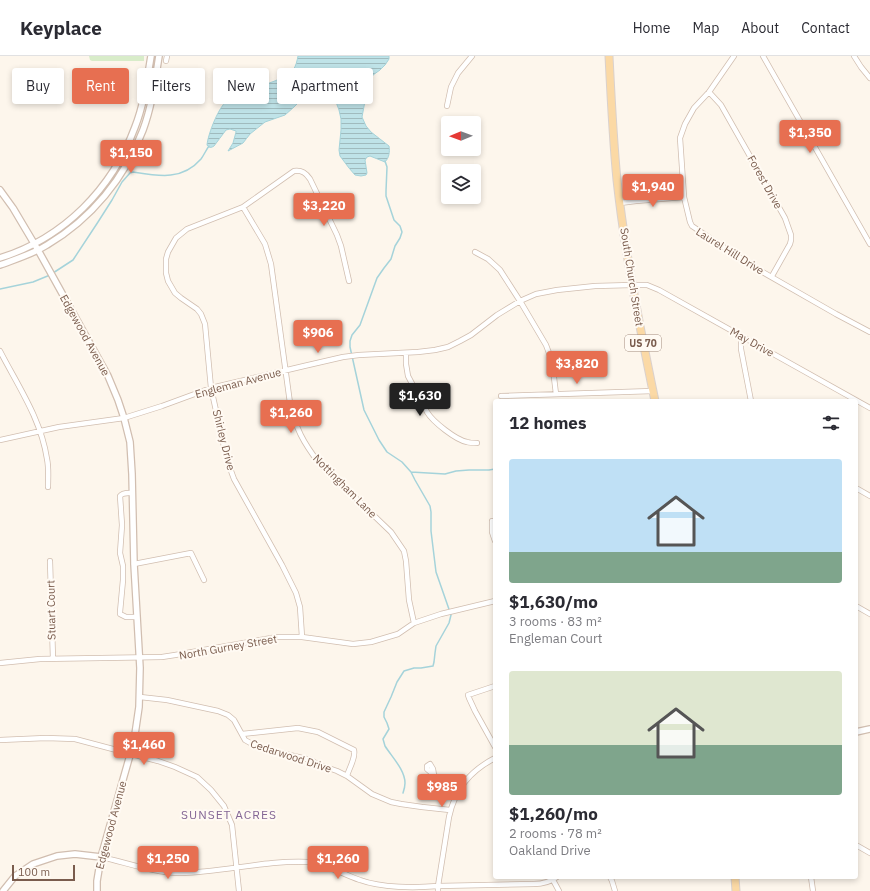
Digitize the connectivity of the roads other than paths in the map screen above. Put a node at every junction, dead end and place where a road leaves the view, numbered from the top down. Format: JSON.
{"nodes":[{"id":1,"x":151,"y":56,"type":"edge"},
{"id":2,"x":159,"y":56,"type":"edge"},
{"id":3,"x":472,"y":56,"type":"edge"},
{"id":4,"x":609,"y":56,"type":"edge"},
{"id":5,"x":734,"y":56,"type":"edge"},
{"id":6,"x":763,"y":56,"type":"edge"},
{"id":7,"x":854,"y":56,"type":"edge"},
{"id":8,"x":870,"y":78,"type":"edge"},
{"id":9,"x":708,"y":92,"type":"junction"},
{"id":10,"x":447,"y":106,"type":"dead end"},
{"id":11,"x":0,"y":190,"type":"edge"},
{"id":12,"x":684,"y":197,"type":"junction"},
{"id":13,"x":620,"y":203,"type":"junction"},
{"id":14,"x":243,"y":207,"type":"junction"},
{"id":15,"x":34,"y":244,"type":"junction"},
{"id":16,"x":870,"y":244,"type":"edge"},
{"id":17,"x":38,"y":250,"type":"junction"},
{"id":18,"x":475,"y":252,"type":"dead end"},
{"id":19,"x":0,"y":258,"type":"edge"},
{"id":20,"x":0,"y":265,"type":"edge"},
{"id":21,"x":772,"y":276,"type":"junction"},
{"id":22,"x":348,"y":281,"type":"dead end"},
{"id":23,"x":632,"y":285,"type":"junction"},
{"id":24,"x":520,"y":301,"type":"junction"},
{"id":25,"x":870,"y":332,"type":"edge"},
{"id":26,"x":742,"y":336,"type":"junction"},
{"id":27,"x":0,"y":351,"type":"edge"},
{"id":28,"x":406,"y":353,"type":"junction"},
{"id":29,"x":286,"y":370,"type":"junction"},
{"id":30,"x":211,"y":388,"type":"junction"},
{"id":31,"x":653,"y":391,"type":"junction"},
{"id":32,"x":556,"y":394,"type":"junction"},
{"id":33,"x":501,"y":396,"type":"dead end"},
{"id":34,"x":655,"y":399,"type":"edge"},
{"id":35,"x":751,"y":399,"type":"edge"},
{"id":36,"x":854,"y":399,"type":"edge"},
{"id":37,"x":858,"y":401,"type":"edge"},
{"id":38,"x":870,"y":408,"type":"edge"},
{"id":39,"x":124,"y":418,"type":"junction"},
{"id":40,"x":40,"y":430,"type":"junction"},
{"id":41,"x":0,"y":440,"type":"edge"},
{"id":42,"x":477,"y":443,"type":"dead end"},
{"id":43,"x":48,"y":487,"type":"dead end"},
{"id":44,"x":858,"y":489,"type":"edge"},
{"id":45,"x":132,"y":493,"type":"junction"},
{"id":46,"x":870,"y":496,"type":"edge"},
{"id":47,"x":492,"y":521,"type":"dead end"},
{"id":48,"x":493,"y":535,"type":"edge"},
{"id":49,"x":50,"y":561,"type":"dead end"},
{"id":50,"x":134,"y":564,"type":"junction"},
{"id":51,"x":204,"y":580,"type":"dead end"},
{"id":52,"x":493,"y":601,"type":"edge"},
{"id":53,"x":858,"y":607,"type":"edge"},
{"id":54,"x":870,"y":614,"type":"edge"},
{"id":55,"x":137,"y":617,"type":"junction"},
{"id":56,"x":414,"y":623,"type":"junction"},
{"id":57,"x":302,"y":637,"type":"junction"},
{"id":58,"x":139,"y":658,"type":"junction"},
{"id":59,"x":52,"y":659,"type":"junction"},
{"id":60,"x":0,"y":663,"type":"edge"},
{"id":61,"x":493,"y":687,"type":"edge"},
{"id":62,"x":140,"y":697,"type":"junction"},
{"id":63,"x":870,"y":729,"type":"edge"},
{"id":64,"x":858,"y":732,"type":"edge"},
{"id":65,"x":242,"y":734,"type":"junction"},
{"id":66,"x":0,"y":740,"type":"edge"},
{"id":67,"x":493,"y":743,"type":"edge"},
{"id":68,"x":130,"y":754,"type":"junction"},
{"id":69,"x":493,"y":759,"type":"edge"},
{"id":70,"x":434,"y":775,"type":"dead end"},
{"id":71,"x":347,"y":776,"type":"junction"},
{"id":72,"x":458,"y":791,"type":"junction"},
{"id":73,"x":450,"y":810,"type":"junction"},
{"id":74,"x":858,"y":846,"type":"edge"},
{"id":75,"x":870,"y":853,"type":"edge"},
{"id":76,"x":101,"y":857,"type":"junction"},
{"id":77,"x":236,"y":867,"type":"junction"},
{"id":78,"x":553,"y":879,"type":"edge"},
{"id":79,"x":555,"y":879,"type":"edge"},
{"id":80,"x":611,"y":879,"type":"edge"},
{"id":81,"x":735,"y":879,"type":"edge"},
{"id":82,"x":812,"y":879,"type":"edge"},
{"id":83,"x":438,"y":888,"type":"edge"},
{"id":84,"x":3,"y":891,"type":"edge"},
{"id":85,"x":96,"y":891,"type":"edge"},
{"id":86,"x":239,"y":891,"type":"edge"},
{"id":87,"x":559,"y":891,"type":"edge"},
{"id":88,"x":615,"y":891,"type":"edge"},
{"id":89,"x":736,"y":891,"type":"edge"},
{"id":90,"x":813,"y":891,"type":"edge"}],
"edges":[{"from":1,"to":15,"type":"street"},
{"from":2,"to":17,"type":"street"},
{"from":3,"to":10,"type":"street"},
{"from":4,"to":13,"type":"main road","name":"South Church Street","number":"US 70"},
{"from":5,"to":9,"type":"street","name":"Laurel Hill Drive"},
{"from":6,"to":16,"type":"street"},
{"from":7,"to":8,"type":"street"},
{"from":9,"to":12,"type":"street","name":"Laurel Hill Drive"},
{"from":9,"to":21,"type":"street","name":"Forest Drive"},
{"from":11,"to":15,"type":"street","name":"Edgewood Avenue"},
{"from":12,"to":13,"type":"street"},
{"from":12,"to":21,"type":"street","name":"Laurel Hill Drive"},
{"from":13,"to":23,"type":"main road","name":"South Church Street","number":"US 70"},
{"from":14,"to":22,"type":"street","name":"Shirley Drive"},
{"from":14,"to":29,"type":"street","name":"Nottingham Lane"},
{"from":14,"to":30,"type":"street","name":"Shirley Drive"},
{"from":15,"to":17,"type":"street","name":"Edgewood Avenue"},
{"from":15,"to":19,"type":"street"},
{"from":17,"to":20,"type":"street"},
{"from":17,"to":39,"type":"street","name":"Edgewood Avenue"},
{"from":18,"to":24,"type":"street"},
{"from":21,"to":25,"type":"street","name":"Laurel Hill Drive"},
{"from":23,"to":24,"type":"street","name":"Engleman Avenue"},
{"from":23,"to":26,"type":"street","name":"May Drive"},
{"from":23,"to":31,"type":"main road","name":"South Church Street","number":"US 70"},
{"from":24,"to":28,"type":"street","name":"Engleman Avenue"},
{"from":24,"to":32,"type":"street"},
{"from":26,"to":35,"type":"street"},
{"from":26,"to":36,"type":"street","name":"May Drive"},
{"from":27,"to":40,"type":"street"},
{"from":28,"to":29,"type":"street","name":"Engleman Avenue"},
{"from":28,"to":42,"type":"street"},
{"from":29,"to":30,"type":"street","name":"Engleman Avenue"},
{"from":29,"to":56,"type":"street","name":"Nottingham Lane"},
{"from":30,"to":39,"type":"street","name":"Engleman Avenue"},
{"from":30,"to":57,"type":"street","name":"Shirley Drive"},
{"from":31,"to":32,"type":"street"},
{"from":31,"to":34,"type":"main road","name":"South Church Street","number":"US 70"},
{"from":32,"to":33,"type":"street"},
{"from":37,"to":38,"type":"street","name":"May Drive"},
{"from":39,"to":40,"type":"street","name":"Engleman Avenue"},
{"from":39,"to":45,"type":"street","name":"Edgewood Avenue"},
{"from":40,"to":41,"type":"street","name":"Engleman Avenue"},
{"from":40,"to":43,"type":"street"},
{"from":44,"to":46,"type":"street"},
{"from":45,"to":50,"type":"street","name":"Edgewood Avenue"},
{"from":45,"to":55,"type":"street"},
{"from":47,"to":48,"type":"street"},
{"from":49,"to":59,"type":"street","name":"Stuart Court"},
{"from":50,"to":51,"type":"street"},
{"from":50,"to":55,"type":"street","name":"Edgewood Avenue"},
{"from":52,"to":56,"type":"street","name":"North Gurney Street"},
{"from":53,"to":54,"type":"street"},
{"from":55,"to":58,"type":"street","name":"Edgewood Avenue"},
{"from":56,"to":57,"type":"street","name":"North Gurney Street"},
{"from":57,"to":58,"type":"street","name":"North Gurney Street"},
{"from":58,"to":59,"type":"street","name":"North Gurney Street"},
{"from":58,"to":62,"type":"street","name":"Edgewood Avenue"},
{"from":59,"to":60,"type":"street","name":"North Gurney Street"},
{"from":61,"to":67,"type":"street"},
{"from":62,"to":65,"type":"street","name":"Cedarwood Drive"},
{"from":62,"to":68,"type":"street","name":"Edgewood Avenue"},
{"from":63,"to":64,"type":"street"},
{"from":65,"to":71,"type":"street","name":"Cedarwood Drive"},
{"from":65,"to":71,"type":"street"},
{"from":66,"to":68,"type":"street"},
{"from":68,"to":76,"type":"street","name":"Edgewood Avenue"},
{"from":68,"to":77,"type":"street"},
{"from":69,"to":72,"type":"street"},
{"from":70,"to":72,"type":"street"},
{"from":71,"to":73,"type":"street","name":"Cedarwood Drive"},
{"from":72,"to":73,"type":"street"},
{"from":73,"to":83,"type":"street"},
{"from":74,"to":75,"type":"street"},
{"from":76,"to":77,"type":"street"},
{"from":76,"to":84,"type":"street"},
{"from":76,"to":85,"type":"street","name":"Edgewood Avenue"},
{"from":77,"to":83,"type":"street"},
{"from":77,"to":86,"type":"street"},
{"from":78,"to":83,"type":"street"},
{"from":79,"to":87,"type":"street"},
{"from":80,"to":88,"type":"street"},
{"from":81,"to":89,"type":"main road"},
{"from":82,"to":90,"type":"street"}]}
